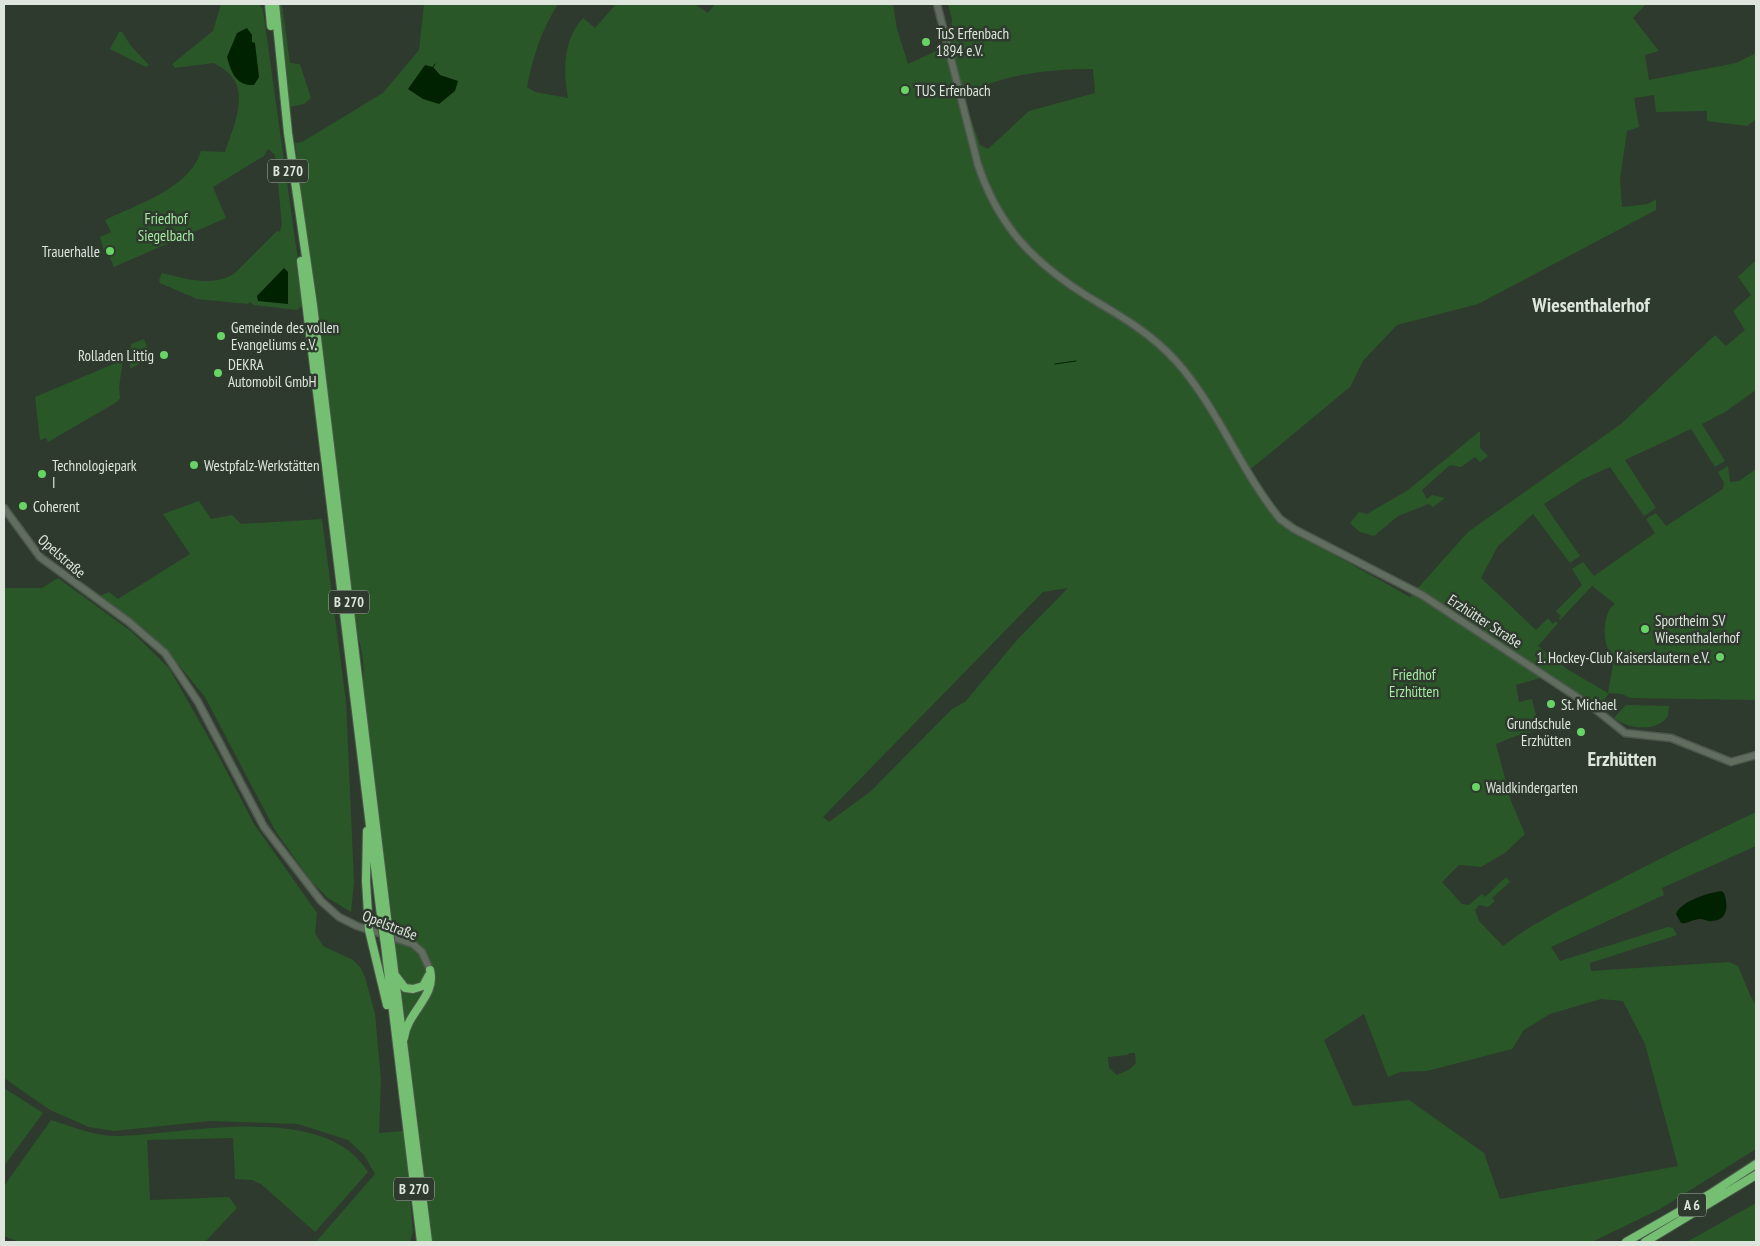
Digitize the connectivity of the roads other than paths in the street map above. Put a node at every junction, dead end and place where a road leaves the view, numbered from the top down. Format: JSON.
{"nodes":[{"id":1,"x":264,"y":4,"type":"edge"},
{"id":2,"x":268,"y":4,"type":"edge"},
{"id":3,"x":274,"y":4,"type":"edge"},
{"id":4,"x":937,"y":4,"type":"edge"},
{"id":5,"x":273,"y":24,"type":"junction"},
{"id":6,"x":311,"y":317,"type":"junction"},
{"id":7,"x":4,"y":508,"type":"edge"},
{"id":8,"x":1756,"y":756,"type":"edge"},
{"id":9,"x":369,"y":820,"type":"junction"},
{"id":10,"x":385,"y":925,"type":"junction"},
{"id":11,"x":369,"y":930,"type":"junction"},
{"id":12,"x":388,"y":946,"type":"junction"},
{"id":13,"x":430,"y":970,"type":"junction"},
{"id":14,"x":393,"y":973,"type":"junction"},
{"id":15,"x":393,"y":1015,"type":"junction"},
{"id":16,"x":402,"y":1044,"type":"junction"},
{"id":17,"x":408,"y":1120,"type":"junction"},
{"id":18,"x":410,"y":1135,"type":"junction"},
{"id":19,"x":1756,"y":1164,"type":"edge"},
{"id":20,"x":1756,"y":1175,"type":"edge"},
{"id":21,"x":421,"y":1242,"type":"edge"},
{"id":22,"x":428,"y":1242,"type":"edge"},
{"id":23,"x":1626,"y":1242,"type":"edge"},
{"id":24,"x":1646,"y":1242,"type":"edge"}],
"edges":[{"from":1,"to":5,"type":"highway","number":"B 270"},
{"from":2,"to":5,"type":"highway"},
{"from":3,"to":5,"type":"highway","number":"B 270"},
{"from":4,"to":8,"type":"street","name":"Erzhütter Straße"},
{"from":5,"to":6,"type":"highway","number":"B 270"},
{"from":6,"to":9,"type":"highway","number":"B 270"},
{"from":6,"to":10,"type":"highway","number":"B 270"},
{"from":7,"to":11,"type":"street","name":"Opelstraße"},
{"from":9,"to":10,"type":"highway","number":"B 270"},
{"from":9,"to":11,"type":"highway"},
{"from":10,"to":12,"type":"highway","number":"B 270","bridge":true},
{"from":11,"to":13,"type":"street","name":"Opelstraße"},
{"from":11,"to":15,"type":"highway"},
{"from":12,"to":14,"type":"highway","number":"B 270"},
{"from":12,"to":15,"type":"highway","number":"B 270"},
{"from":13,"to":14,"type":"highway"},
{"from":13,"to":16,"type":"highway"},
{"from":14,"to":16,"type":"highway","number":"B 270"},
{"from":15,"to":17,"type":"highway","number":"B 270"},
{"from":16,"to":17,"type":"highway","number":"B 270"},
{"from":17,"to":18,"type":"highway","number":"B 270"},
{"from":18,"to":21,"type":"highway","number":"B 270"},
{"from":18,"to":22,"type":"highway","number":"B 270"},
{"from":19,"to":23,"type":"highway","number":"A 6"},
{"from":20,"to":24,"type":"highway","number":"A 6"}]}
